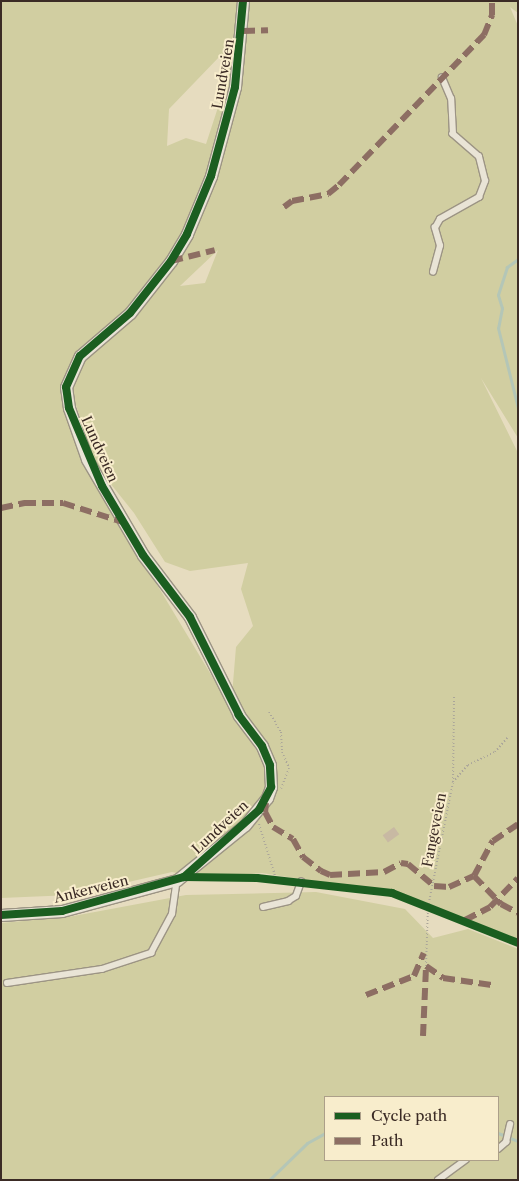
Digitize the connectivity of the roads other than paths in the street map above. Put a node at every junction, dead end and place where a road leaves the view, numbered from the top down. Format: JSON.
{"nodes":[{"id":1,"x":243,"y":1,"type":"edge"},
{"id":2,"x":442,"y":78,"type":"dead end"},
{"id":3,"x":433,"y":272,"type":"dead end"},
{"id":4,"x":180,"y":878,"type":"junction"},
{"id":5,"x":301,"y":882,"type":"dead end"},
{"id":6,"x":263,"y":907,"type":"dead end"},
{"id":7,"x":1,"y":915,"type":"edge"},
{"id":8,"x":6,"y":983,"type":"dead end"},
{"id":9,"x":510,"y":1124,"type":"dead end"},
{"id":10,"x":499,"y":1148,"type":"edge"},
{"id":11,"x":465,"y":1161,"type":"edge"},
{"id":12,"x":438,"y":1180,"type":"edge"}],
"edges":[{"from":1,"to":4,"type":"street","name":"Lundveien"},
{"from":2,"to":3,"type":"lane"},
{"from":4,"to":7,"type":"street","name":"Ankerveien"},
{"from":4,"to":8,"type":"lane"},
{"from":5,"to":6,"type":"lane"},
{"from":9,"to":10,"type":"lane"},
{"from":11,"to":12,"type":"lane"}]}
